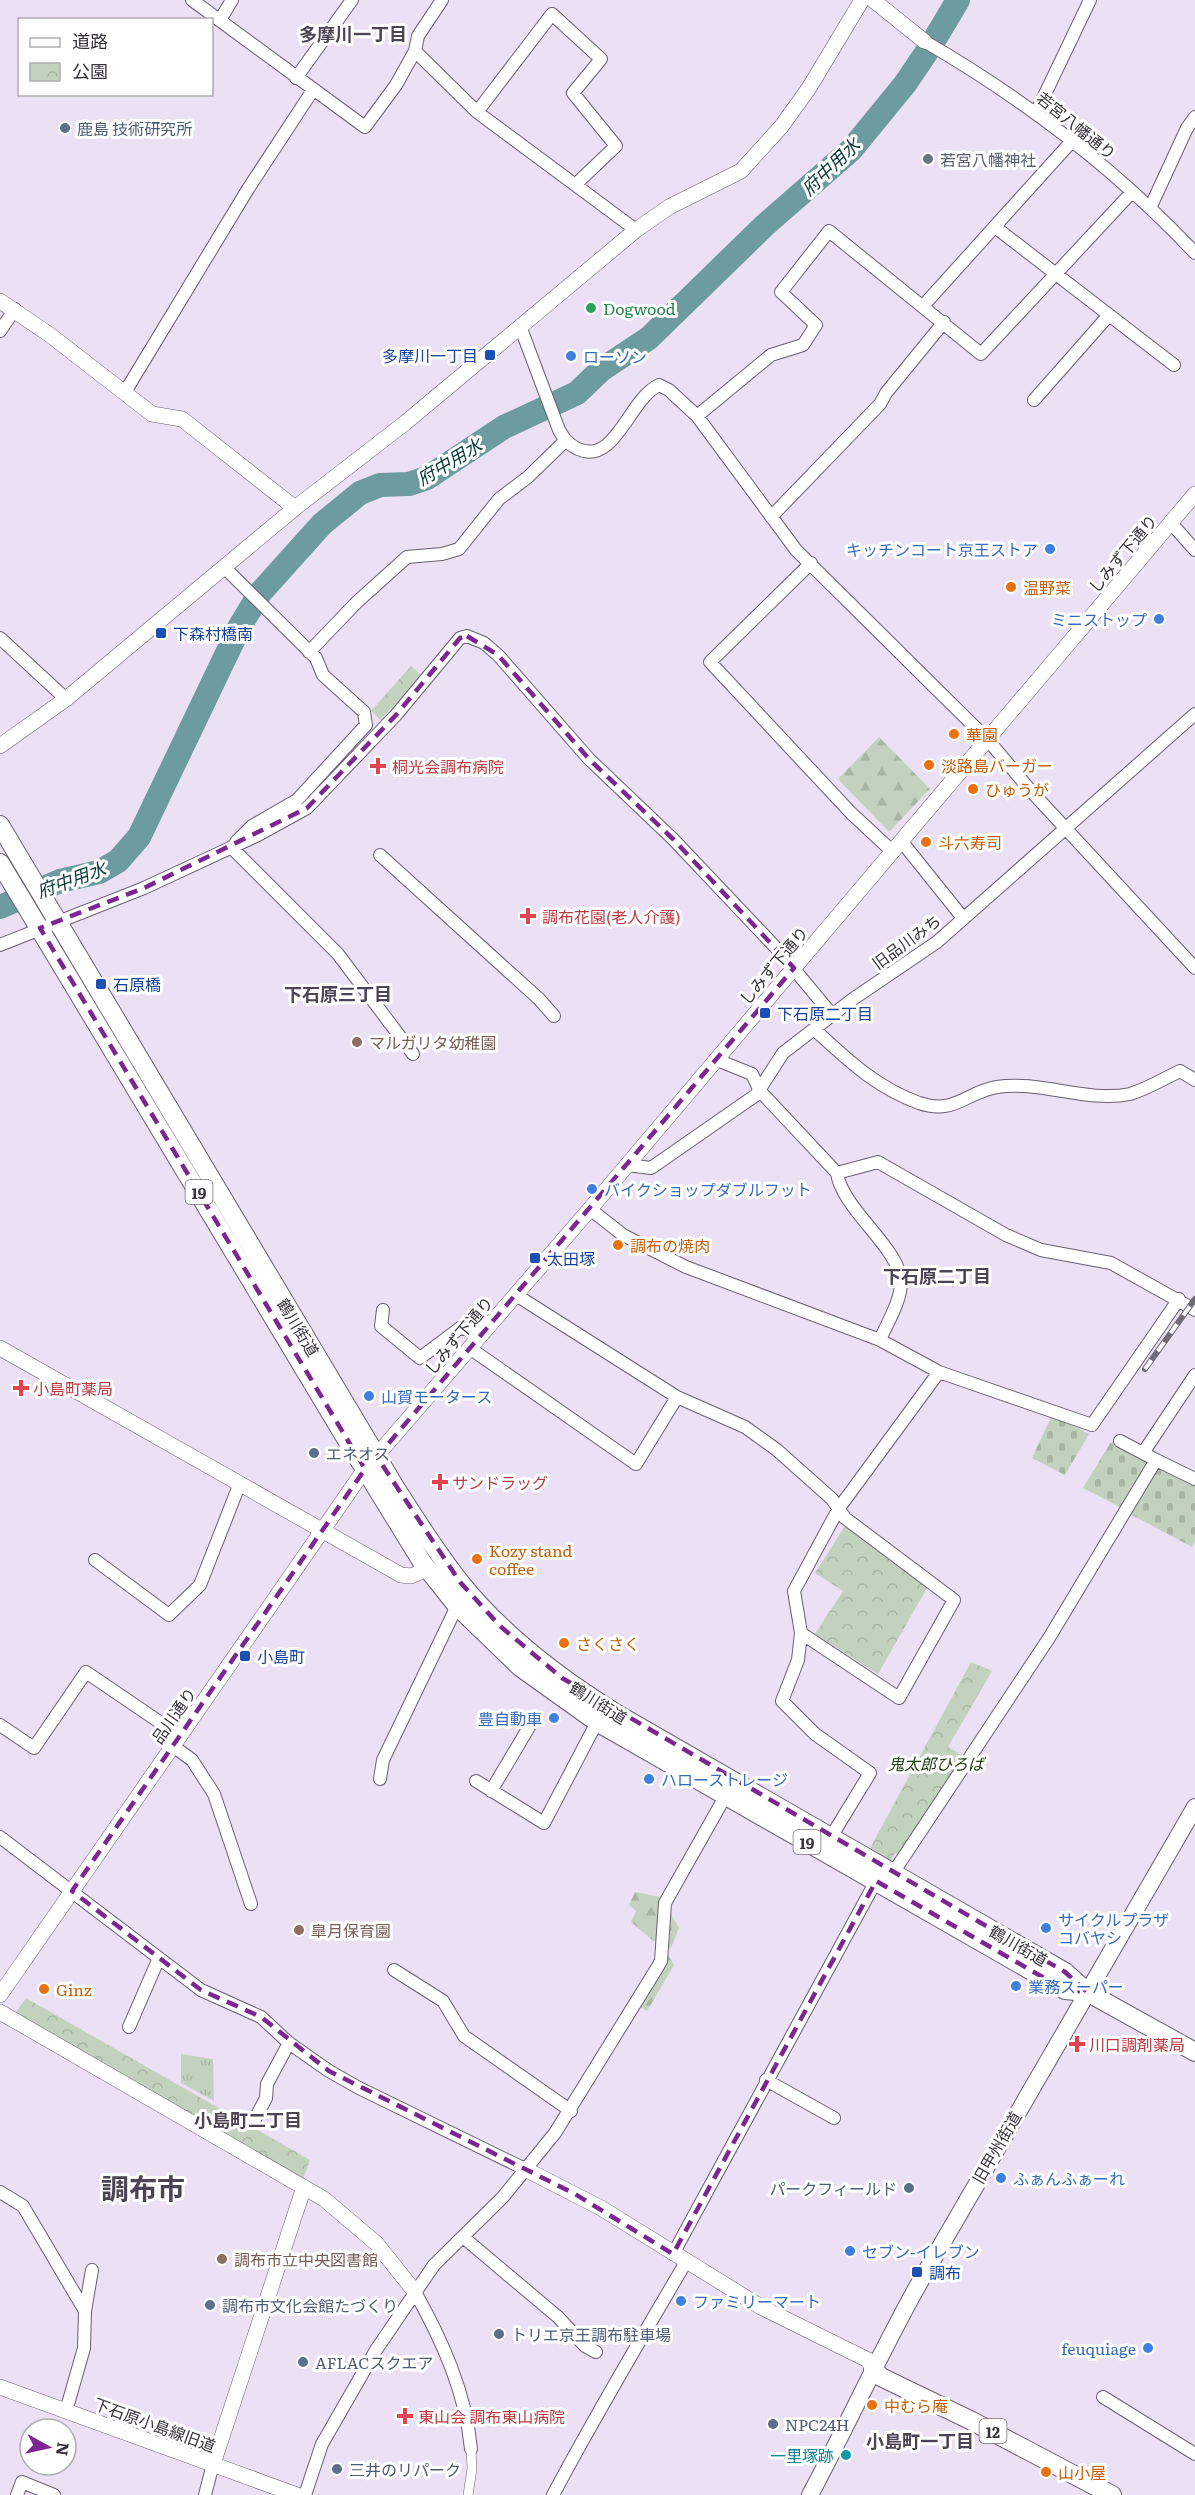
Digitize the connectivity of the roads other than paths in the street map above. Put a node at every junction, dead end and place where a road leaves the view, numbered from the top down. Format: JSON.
{"nodes":[{"id":1,"x":192,"y":0,"type":"edge"},
{"id":2,"x":232,"y":0,"type":"edge"},
{"id":3,"x":352,"y":0,"type":"edge"},
{"id":4,"x":442,"y":0,"type":"edge"},
{"id":5,"x":862,"y":0,"type":"edge"},
{"id":6,"x":873,"y":0,"type":"edge"},
{"id":7,"x":1090,"y":0,"type":"edge"},
{"id":8,"x":220,"y":20,"type":"junction"},
{"id":9,"x":924,"y":41,"type":"joint"},
{"id":10,"x":415,"y":51,"type":"junction"},
{"id":11,"x":296,"y":78,"type":"junction"},
{"id":12,"x":313,"y":90,"type":"junction"},
{"id":13,"x":477,"y":111,"type":"junction"},
{"id":14,"x":1036,"y":113,"type":"junction"},
{"id":15,"x":1195,"y":117,"type":"edge"},
{"id":16,"x":1072,"y":141,"type":"junction"},
{"id":17,"x":576,"y":184,"type":"junction"},
{"id":18,"x":1132,"y":192,"type":"junction"},
{"id":19,"x":1151,"y":206,"type":"junction"},
{"id":20,"x":995,"y":227,"type":"junction"},
{"id":21,"x":636,"y":230,"type":"junction"},
{"id":22,"x":1195,"y":253,"type":"edge"},
{"id":23,"x":1056,"y":274,"type":"junction"},
{"id":24,"x":0,"y":301,"type":"edge"},
{"id":25,"x":923,"y":306,"type":"junction"},
{"id":26,"x":15,"y":309,"type":"junction"},
{"id":27,"x":1109,"y":315,"type":"junction"},
{"id":28,"x":944,"y":322,"type":"junction"},
{"id":29,"x":520,"y":326,"type":"junction"},
{"id":30,"x":0,"y":331,"type":"edge"},
{"id":31,"x":1174,"y":365,"type":"dead end"},
{"id":32,"x":124,"y":392,"type":"junction"},
{"id":33,"x":1034,"y":400,"type":"dead end"},
{"id":34,"x":697,"y":416,"type":"junction"},
{"id":35,"x":565,"y":441,"type":"junction"},
{"id":36,"x":1195,"y":494,"type":"edge"},
{"id":37,"x":295,"y":508,"type":"junction"},
{"id":38,"x":771,"y":517,"type":"junction"},
{"id":39,"x":1171,"y":523,"type":"junction"},
{"id":40,"x":1195,"y":550,"type":"edge"},
{"id":41,"x":811,"y":563,"type":"junction"},
{"id":42,"x":224,"y":567,"type":"junction"},
{"id":43,"x":0,"y":638,"type":"edge"},
{"id":44,"x":309,"y":652,"type":"junction"},
{"id":45,"x":66,"y":699,"type":"junction"},
{"id":46,"x":1194,"y":718,"type":"edge"},
{"id":47,"x":988,"y":741,"type":"junction"},
{"id":48,"x":0,"y":746,"type":"edge"},
{"id":49,"x":0,"y":825,"type":"edge"},
{"id":50,"x":1064,"y":828,"type":"junction"},
{"id":51,"x":231,"y":847,"type":"junction"},
{"id":52,"x":897,"y":847,"type":"junction"},
{"id":53,"x":380,"y":855,"type":"dead end"},
{"id":54,"x":0,"y":863,"type":"edge"},
{"id":55,"x":55,"y":916,"type":"junction"},
{"id":56,"x":963,"y":918,"type":"junction"},
{"id":57,"x":36,"y":922,"type":"junction"},
{"id":58,"x":0,"y":945,"type":"edge"},
{"id":59,"x":794,"y":968,"type":"junction"},
{"id":60,"x":1195,"y":968,"type":"edge"},
{"id":61,"x":554,"y":1016,"type":"dead end"},
{"id":62,"x":833,"y":1016,"type":"junction"},
{"id":63,"x":815,"y":1030,"type":"junction"},
{"id":64,"x":413,"y":1054,"type":"dead end"},
{"id":65,"x":717,"y":1060,"type":"junction"},
{"id":66,"x":1195,"y":1080,"type":"edge"},
{"id":67,"x":760,"y":1091,"type":"junction"},
{"id":68,"x":627,"y":1165,"type":"junction"},
{"id":69,"x":837,"y":1173,"type":"junction"},
{"id":70,"x":590,"y":1209,"type":"junction"},
{"id":71,"x":516,"y":1295,"type":"junction"},
{"id":72,"x":1179,"y":1299,"type":"junction"},
{"id":73,"x":383,"y":1310,"type":"dead end"},
{"id":74,"x":1195,"y":1310,"type":"edge"},
{"id":75,"x":484,"y":1333,"type":"junction"},
{"id":76,"x":880,"y":1340,"type":"junction"},
{"id":77,"x":0,"y":1348,"type":"edge"},
{"id":78,"x":471,"y":1349,"type":"junction"},
{"id":79,"x":939,"y":1371,"type":"junction"},
{"id":80,"x":1195,"y":1375,"type":"edge"},
{"id":81,"x":677,"y":1397,"type":"junction"},
{"id":82,"x":1120,"y":1441,"type":"dead end"},
{"id":83,"x":1143,"y":1453,"type":"junction"},
{"id":84,"x":1156,"y":1460,"type":"junction"},
{"id":85,"x":371,"y":1463,"type":"junction"},
{"id":86,"x":1195,"y":1479,"type":"edge"},
{"id":87,"x":240,"y":1484,"type":"junction"},
{"id":88,"x":838,"y":1508,"type":"junction"},
{"id":89,"x":322,"y":1531,"type":"junction"},
{"id":90,"x":95,"y":1560,"type":"dead end"},
{"id":91,"x":427,"y":1569,"type":"junction"},
{"id":92,"x":457,"y":1606,"type":"junction"},
{"id":93,"x":801,"y":1633,"type":"junction"},
{"id":94,"x":535,"y":1717,"type":"dead end"},
{"id":95,"x":597,"y":1722,"type":"junction"},
{"id":96,"x":0,"y":1725,"type":"edge"},
{"id":97,"x":176,"y":1741,"type":"junction"},
{"id":98,"x":380,"y":1779,"type":"dead end"},
{"id":99,"x":476,"y":1781,"type":"dead end"},
{"id":100,"x":491,"y":1791,"type":"junction"},
{"id":101,"x":726,"y":1795,"type":"junction"},
{"id":102,"x":1195,"y":1807,"type":"edge"},
{"id":103,"x":0,"y":1837,"type":"edge"},
{"id":104,"x":831,"y":1838,"type":"junction"},
{"id":105,"x":893,"y":1873,"type":"junction"},
{"id":106,"x":876,"y":1881,"type":"junction"},
{"id":107,"x":72,"y":1891,"type":"junction"},
{"id":108,"x":251,"y":1904,"type":"dead end"},
{"id":109,"x":159,"y":1958,"type":"junction"},
{"id":110,"x":394,"y":1970,"type":"dead end"},
{"id":111,"x":1087,"y":1992,"type":"junction"},
{"id":112,"x":0,"y":1995,"type":"edge"},
{"id":113,"x":0,"y":2012,"type":"edge"},
{"id":114,"x":129,"y":2027,"type":"dead end"},
{"id":115,"x":290,"y":2043,"type":"junction"},
{"id":116,"x":1195,"y":2052,"type":"edge"},
{"id":117,"x":766,"y":2080,"type":"junction"},
{"id":118,"x":571,"y":2111,"type":"junction"},
{"id":119,"x":834,"y":2118,"type":"dead end"},
{"id":120,"x":254,"y":2121,"type":"dead end"},
{"id":121,"x":525,"y":2169,"type":"junction"},
{"id":122,"x":304,"y":2187,"type":"junction"},
{"id":123,"x":0,"y":2192,"type":"edge"},
{"id":124,"x":463,"y":2237,"type":"junction"},
{"id":125,"x":679,"y":2258,"type":"junction"},
{"id":126,"x":92,"y":2270,"type":"dead end"},
{"id":127,"x":415,"y":2292,"type":"junction"},
{"id":128,"x":86,"y":2311,"type":"junction"},
{"id":129,"x":596,"y":2352,"type":"dead end"},
{"id":130,"x":873,"y":2369,"type":"junction"},
{"id":131,"x":0,"y":2387,"type":"edge"},
{"id":132,"x":1103,"y":2397,"type":"dead end"},
{"id":133,"x":66,"y":2411,"type":"junction"},
{"id":134,"x":471,"y":2449,"type":"joint"},
{"id":135,"x":1195,"y":2454,"type":"edge"},
{"id":136,"x":213,"y":2464,"type":"junction"},
{"id":137,"x":17,"y":2495,"type":"edge"},
{"id":138,"x":54,"y":2495,"type":"edge"},
{"id":139,"x":204,"y":2495,"type":"edge"},
{"id":140,"x":297,"y":2495,"type":"edge"},
{"id":141,"x":304,"y":2495,"type":"edge"},
{"id":142,"x":468,"y":2495,"type":"edge"},
{"id":143,"x":553,"y":2495,"type":"edge"},
{"id":144,"x":810,"y":2495,"type":"edge"},
{"id":145,"x":1112,"y":2495,"type":"edge"}],
"edges":[{"from":1,"to":8,"type":"street"},
{"from":2,"to":8,"type":"street"},
{"from":3,"to":11,"type":"street"},
{"from":4,"to":10,"type":"street"},
{"from":5,"to":21,"type":"street"},
{"from":6,"to":9,"type":"street"},
{"from":7,"to":14,"type":"street"},
{"from":8,"to":11,"type":"street"},
{"from":9,"to":14,"type":"street","name":"若宮八幡通り"},
{"from":10,"to":12,"type":"street"},
{"from":10,"to":13,"type":"street"},
{"from":11,"to":12,"type":"street"},
{"from":12,"to":32,"type":"street"},
{"from":13,"to":17,"type":"street"},
{"from":13,"to":17,"type":"street"},
{"from":14,"to":16,"type":"street","name":"若宮八幡通り"},
{"from":15,"to":19,"type":"street"},
{"from":16,"to":18,"type":"street","name":"若宮八幡通り"},
{"from":16,"to":20,"type":"street"},
{"from":17,"to":21,"type":"street"},
{"from":18,"to":19,"type":"street","name":"若宮八幡通り"},
{"from":18,"to":23,"type":"street"},
{"from":19,"to":22,"type":"street","name":"若宮八幡通り"},
{"from":20,"to":23,"type":"street"},
{"from":20,"to":25,"type":"street"},
{"from":21,"to":29,"type":"street"},
{"from":23,"to":27,"type":"street"},
{"from":23,"to":28,"type":"street"},
{"from":24,"to":26,"type":"street"},
{"from":25,"to":28,"type":"street"},
{"from":25,"to":34,"type":"street"},
{"from":26,"to":30,"type":"street"},
{"from":26,"to":32,"type":"street"},
{"from":27,"to":31,"type":"street"},
{"from":27,"to":33,"type":"street"},
{"from":28,"to":38,"type":"street"},
{"from":29,"to":35,"type":"street"},
{"from":29,"to":37,"type":"street"},
{"from":32,"to":37,"type":"street"},
{"from":34,"to":35,"type":"street"},
{"from":34,"to":38,"type":"street"},
{"from":35,"to":44,"type":"street"},
{"from":36,"to":39,"type":"street","name":"しみず下通り"},
{"from":37,"to":42,"type":"street"},
{"from":38,"to":41,"type":"street"},
{"from":39,"to":40,"type":"street"},
{"from":39,"to":47,"type":"street","name":"しみず下通り"},
{"from":41,"to":47,"type":"street"},
{"from":41,"to":52,"type":"street"},
{"from":42,"to":44,"type":"street"},
{"from":42,"to":45,"type":"street"},
{"from":43,"to":45,"type":"street"},
{"from":44,"to":51,"type":"street"},
{"from":45,"to":48,"type":"street"},
{"from":46,"to":50,"type":"street","name":"旧品川みち"},
{"from":47,"to":50,"type":"street"},
{"from":47,"to":52,"type":"street","name":"しみず下通り"},
{"from":49,"to":55,"type":"main road","name":"鶴川街道","number":"19"},
{"from":50,"to":56,"type":"street","name":"旧品川みち"},
{"from":50,"to":60,"type":"street"},
{"from":51,"to":55,"type":"street"},
{"from":51,"to":59,"type":"street"},
{"from":51,"to":64,"type":"street"},
{"from":52,"to":56,"type":"street"},
{"from":52,"to":59,"type":"street","name":"しみず下通り"},
{"from":53,"to":61,"type":"street"},
{"from":54,"to":57,"type":"main road","name":"鶴川街道","number":"19"},
{"from":55,"to":57,"type":"street"},
{"from":55,"to":85,"type":"main road","name":"鶴川街道","number":"19"},
{"from":56,"to":62,"type":"street","name":"旧品川みち"},
{"from":57,"to":58,"type":"street"},
{"from":57,"to":85,"type":"main road","name":"鶴川街道","number":"19"},
{"from":59,"to":62,"type":"street"},
{"from":59,"to":65,"type":"street","name":"しみず下通り"},
{"from":62,"to":63,"type":"street","name":"旧品川みち"},
{"from":63,"to":66,"type":"street"},
{"from":63,"to":67,"type":"street","name":"旧品川みち"},
{"from":65,"to":67,"type":"street"},
{"from":65,"to":68,"type":"street","name":"しみず下通り"},
{"from":67,"to":68,"type":"street","name":"旧品川みち"},
{"from":67,"to":69,"type":"street"},
{"from":68,"to":70,"type":"street","name":"しみず下通り"},
{"from":69,"to":72,"type":"street"},
{"from":69,"to":76,"type":"street"},
{"from":70,"to":71,"type":"street","name":"しみず下通り"},
{"from":70,"to":76,"type":"street"},
{"from":71,"to":75,"type":"street","name":"しみず下通り"},
{"from":71,"to":81,"type":"street"},
{"from":72,"to":74,"type":"street"},
{"from":72,"to":79,"type":"street"},
{"from":73,"to":75,"type":"street"},
{"from":75,"to":78,"type":"street","name":"しみず下通り"},
{"from":76,"to":79,"type":"street"},
{"from":77,"to":87,"type":"street"},
{"from":78,"to":81,"type":"street"},
{"from":78,"to":85,"type":"street","name":"しみず下通り"},
{"from":79,"to":88,"type":"street"},
{"from":80,"to":83,"type":"street"},
{"from":81,"to":88,"type":"street"},
{"from":82,"to":83,"type":"street"},
{"from":83,"to":84,"type":"street"},
{"from":84,"to":86,"type":"street"},
{"from":84,"to":105,"type":"street"},
{"from":85,"to":89,"type":"street","name":"品川通り"},
{"from":85,"to":91,"type":"main road","name":"鶴川街道","number":"19"},
{"from":85,"to":104,"type":"main road","name":"鶴川街道","number":"19"},
{"from":87,"to":89,"type":"street"},
{"from":87,"to":90,"type":"street"},
{"from":88,"to":93,"type":"street"},
{"from":88,"to":93,"type":"street"},
{"from":89,"to":91,"type":"street"},
{"from":89,"to":97,"type":"street","name":"品川通り"},
{"from":91,"to":92,"type":"main road","name":"鶴川街道","number":"19"},
{"from":92,"to":95,"type":"main road","name":"鶴川街道","number":"19"},
{"from":92,"to":98,"type":"street"},
{"from":93,"to":104,"type":"street"},
{"from":94,"to":100,"type":"street"},
{"from":95,"to":100,"type":"street"},
{"from":95,"to":101,"type":"main road","name":"鶴川街道","number":"19"},
{"from":96,"to":97,"type":"street"},
{"from":97,"to":107,"type":"street","name":"品川通り"},
{"from":97,"to":108,"type":"street"},
{"from":99,"to":100,"type":"street"},
{"from":101,"to":106,"type":"main road","name":"鶴川街道","number":"19"},
{"from":101,"to":118,"type":"street"},
{"from":102,"to":111,"type":"main road","name":"旧甲州街道"},
{"from":103,"to":107,"type":"street"},
{"from":104,"to":105,"type":"main road","name":"鶴川街道","number":"19"},
{"from":105,"to":111,"type":"main road","name":"鶴川街道","number":"19"},
{"from":106,"to":111,"type":"main road","name":"鶴川街道","number":"19"},
{"from":106,"to":117,"type":"street"},
{"from":107,"to":109,"type":"street"},
{"from":107,"to":112,"type":"street","name":"品川通り"},
{"from":109,"to":114,"type":"street"},
{"from":109,"to":115,"type":"street"},
{"from":110,"to":118,"type":"street"},
{"from":111,"to":116,"type":"main road","number":"19"},
{"from":111,"to":130,"type":"main road","name":"旧甲州街道"},
{"from":113,"to":122,"type":"street"},
{"from":115,"to":120,"type":"street"},
{"from":115,"to":121,"type":"street"},
{"from":117,"to":119,"type":"street"},
{"from":117,"to":125,"type":"street"},
{"from":118,"to":121,"type":"street"},
{"from":121,"to":124,"type":"street"},
{"from":121,"to":125,"type":"street"},
{"from":122,"to":127,"type":"street"},
{"from":122,"to":136,"type":"street"},
{"from":123,"to":128,"type":"street"},
{"from":124,"to":127,"type":"street"},
{"from":124,"to":129,"type":"street"},
{"from":125,"to":130,"type":"street"},
{"from":125,"to":143,"type":"street"},
{"from":126,"to":128,"type":"street"},
{"from":127,"to":134,"type":"street"},
{"from":127,"to":141,"type":"street"},
{"from":128,"to":133,"type":"street"},
{"from":130,"to":144,"type":"main road","name":"旧甲州街道"},
{"from":130,"to":145,"type":"main road","number":"12"},
{"from":131,"to":133,"type":"street","name":"下石原小島線旧道"},
{"from":132,"to":135,"type":"street"},
{"from":133,"to":136,"type":"street","name":"下石原小島線旧道"},
{"from":134,"to":142,"type":"street"},
{"from":136,"to":139,"type":"street"},
{"from":136,"to":140,"type":"street","name":"下石原小島線旧道"},
{"from":137,"to":138,"type":"street"}]}
